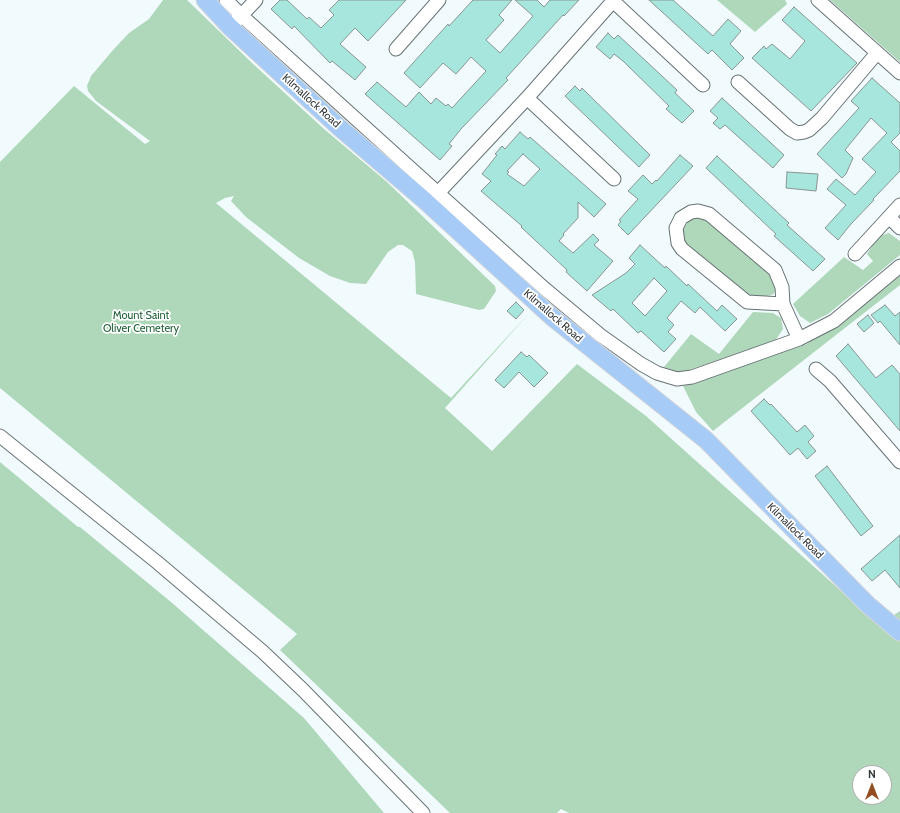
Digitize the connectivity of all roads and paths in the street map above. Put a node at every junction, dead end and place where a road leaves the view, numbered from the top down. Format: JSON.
{"nodes":[{"id":1,"x":205,"y":0,"type":"edge"},
{"id":2,"x":226,"y":0,"type":"edge"},
{"id":3,"x":256,"y":0,"type":"edge"},
{"id":4,"x":439,"y":0,"type":"edge"},
{"id":5,"x":613,"y":0,"type":"edge"},
{"id":6,"x":818,"y":0,"type":"edge"},
{"id":7,"x":236,"y":22,"type":"junction"},
{"id":8,"x":396,"y":48,"type":"dead end"},
{"id":9,"x":877,"y":53,"type":"junction"},
{"id":10,"x":900,"y":73,"type":"edge"},
{"id":11,"x":738,"y":82,"type":"dead end"},
{"id":12,"x":703,"y":85,"type":"dead end"},
{"id":13,"x":527,"y":98,"type":"junction"},
{"id":14,"x":325,"y":103,"type":"junction"},
{"id":15,"x":614,"y":179,"type":"dead end"},
{"id":16,"x":438,"y":193,"type":"junction"},
{"id":17,"x":900,"y":205,"type":"edge"},
{"id":18,"x":889,"y":217,"type":"junction"},
{"id":19,"x":900,"y":228,"type":"edge"},
{"id":20,"x":855,"y":254,"type":"dead end"},
{"id":21,"x":498,"y":257,"type":"junction"},
{"id":22,"x":900,"y":266,"type":"edge"},
{"id":23,"x":783,"y":304,"type":"junction"},
{"id":24,"x":799,"y":339,"type":"junction"},
{"id":25,"x":816,"y":369,"type":"dead end"},
{"id":26,"x":0,"y":436,"type":"edge"},
{"id":27,"x":900,"y":462,"type":"edge"},
{"id":28,"x":900,"y":632,"type":"edge"},
{"id":29,"x":423,"y":813,"type":"edge"}],
"edges":[{"from":1,"to":7,"type":"main road","name":"Kilmallock Road"},
{"from":2,"to":7,"type":"street"},
{"from":3,"to":7,"type":"street"},
{"from":4,"to":8,"type":"street"},
{"from":5,"to":12,"type":"street"},
{"from":5,"to":13,"type":"street"},
{"from":6,"to":9,"type":"street"},
{"from":7,"to":14,"type":"main road","name":"Kilmallock Road"},
{"from":9,"to":10,"type":"street"},
{"from":9,"to":11,"type":"street"},
{"from":13,"to":15,"type":"street"},
{"from":13,"to":16,"type":"street"},
{"from":14,"to":16,"type":"street"},
{"from":14,"to":21,"type":"main road","name":"Kilmallock Road"},
{"from":16,"to":21,"type":"street"},
{"from":17,"to":18,"type":"street"},
{"from":18,"to":19,"type":"street"},
{"from":18,"to":20,"type":"street"},
{"from":21,"to":24,"type":"street"},
{"from":21,"to":28,"type":"main road","name":"Kilmallock Road"},
{"from":22,"to":24,"type":"street"},
{"from":23,"to":23,"type":"street"},
{"from":23,"to":24,"type":"street"},
{"from":25,"to":27,"type":"street"},
{"from":26,"to":29,"type":"street"}]}
